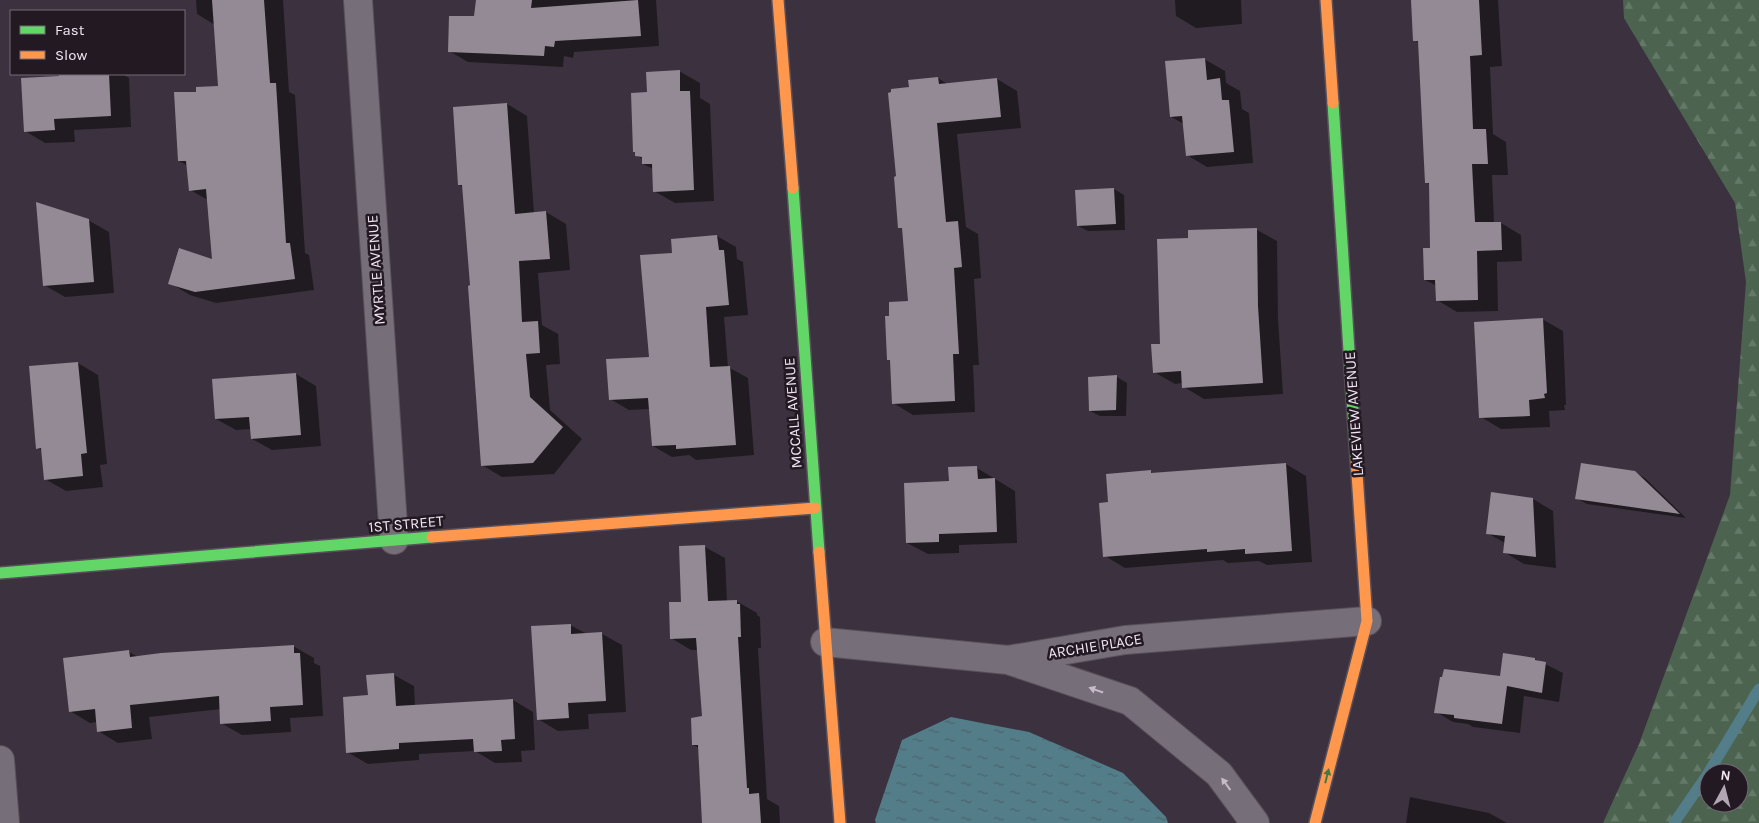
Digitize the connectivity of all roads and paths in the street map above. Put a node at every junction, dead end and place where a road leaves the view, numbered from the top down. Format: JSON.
{"nodes":[{"id":1,"x":358,"y":0,"type":"edge"},
{"id":2,"x":778,"y":0,"type":"edge"},
{"id":3,"x":1326,"y":0,"type":"edge"},
{"id":4,"x":815,"y":508,"type":"junction"},
{"id":5,"x":394,"y":540,"type":"junction"},
{"id":6,"x":0,"y":574,"type":"edge"},
{"id":7,"x":1367,"y":620,"type":"junction"},
{"id":8,"x":824,"y":642,"type":"junction"},
{"id":9,"x":1008,"y":660,"type":"junction"},
{"id":10,"x":0,"y":760,"type":"edge"},
{"id":11,"x":5,"y":823,"type":"edge"},
{"id":12,"x":840,"y":823,"type":"edge"},
{"id":13,"x":1255,"y":823,"type":"edge"},
{"id":14,"x":1315,"y":823,"type":"edge"}],
"edges":[{"from":1,"to":5,"type":"street","name":"MYRTLE AVENUE"},
{"from":2,"to":4,"type":"street","name":"MCCALL AVENUE"},
{"from":3,"to":7,"type":"street","name":"LAKEVIEW AVENUE"},
{"from":4,"to":5,"type":"street","name":"1ST STREET"},
{"from":4,"to":8,"type":"street","name":"MCCALL AVENUE"},
{"from":5,"to":6,"type":"street","name":"1ST STREET"},
{"from":7,"to":9,"type":"street","name":"ARCHIE PLACE"},
{"from":14,"to":7,"type":"street","name":"LAKEVIEW AVENUE","one_way":true},
{"from":8,"to":9,"type":"street","name":"ARCHIE PLACE"},
{"from":8,"to":12,"type":"street","name":"MCCALL AVENUE"},
{"from":13,"to":9,"type":"street","one_way":true},
{"from":10,"to":11,"type":"street"}]}
